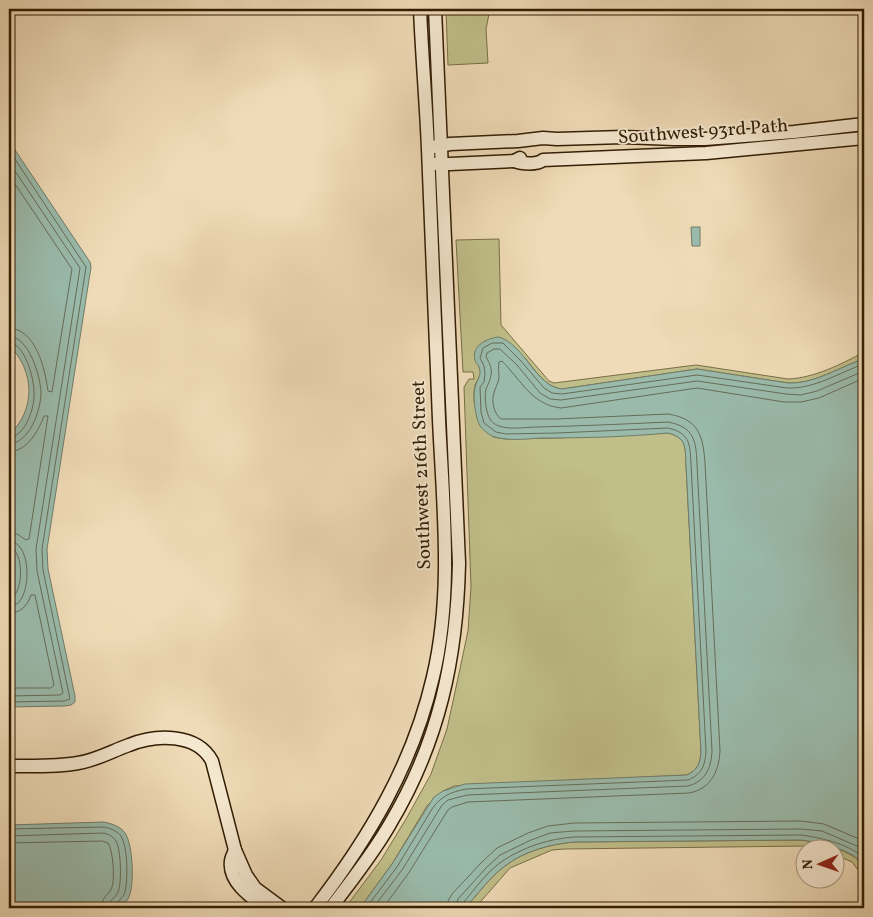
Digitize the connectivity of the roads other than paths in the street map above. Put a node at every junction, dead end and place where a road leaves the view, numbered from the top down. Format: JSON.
{"nodes":[{"id":1,"x":420,"y":9,"type":"edge"},
{"id":2,"x":435,"y":9,"type":"edge"},
{"id":3,"x":864,"y":124,"type":"edge"},
{"id":4,"x":864,"y":138,"type":"edge"},
{"id":5,"x":434,"y":147,"type":"junction"},
{"id":6,"x":435,"y":164,"type":"junction"},
{"id":7,"x":9,"y":766,"type":"edge"},
{"id":8,"x":235,"y":850,"type":"junction"},
{"id":9,"x":266,"y":908,"type":"edge"},
{"id":10,"x":282,"y":908,"type":"edge"},
{"id":11,"x":315,"y":908,"type":"edge"},
{"id":12,"x":331,"y":908,"type":"edge"}],
"edges":[{"from":1,"to":5,"type":"street","name":"Southwest 216th Street"},
{"from":2,"to":5,"type":"street","name":"Southwest 216th Street"},
{"from":3,"to":5,"type":"street","name":"Southwest 93rd Path"},
{"from":4,"to":6,"type":"street","name":"Southwest 93rd Path"},
{"from":5,"to":6,"type":"street","name":"Southwest 216th Street"},
{"from":6,"to":11,"type":"street","name":"Southwest 216th Street"},
{"from":6,"to":12,"type":"street","name":"Southwest 216th Street"},
{"from":7,"to":8,"type":"street"},
{"from":8,"to":9,"type":"street"},
{"from":8,"to":10,"type":"street"}]}
